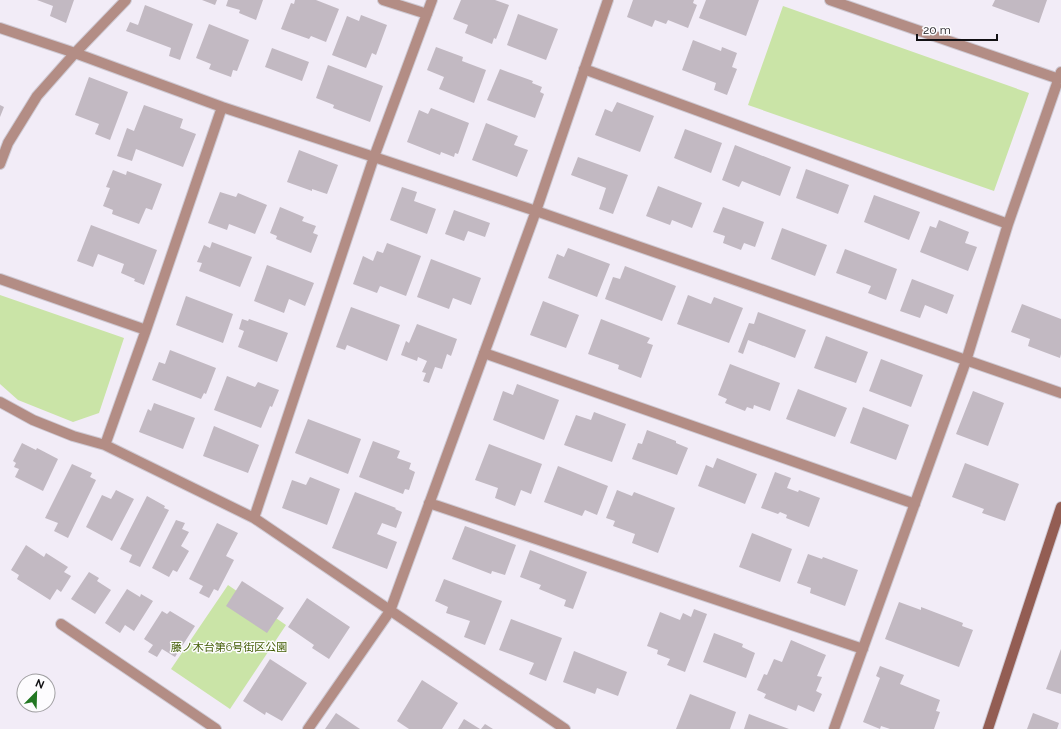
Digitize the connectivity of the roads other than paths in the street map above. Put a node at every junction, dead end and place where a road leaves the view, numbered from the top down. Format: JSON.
{"nodes":[{"id":1,"x":126,"y":0,"type":"edge"},
{"id":2,"x":383,"y":0,"type":"edge"},
{"id":3,"x":432,"y":0,"type":"edge"},
{"id":4,"x":608,"y":0,"type":"edge"},
{"id":5,"x":830,"y":0,"type":"edge"},
{"id":6,"x":426,"y":14,"type":"junction"},
{"id":7,"x":0,"y":28,"type":"edge"},
{"id":8,"x":75,"y":53,"type":"junction"},
{"id":9,"x":584,"y":69,"type":"junction"},
{"id":10,"x":1060,"y":75,"type":"edge"},
{"id":11,"x":222,"y":107,"type":"junction"},
{"id":12,"x":374,"y":156,"type":"junction"},
{"id":13,"x":0,"y":164,"type":"edge"},
{"id":14,"x":536,"y":211,"type":"junction"},
{"id":15,"x":1008,"y":224,"type":"junction"},
{"id":16,"x":0,"y":278,"type":"edge"},
{"id":17,"x":146,"y":330,"type":"junction"},
{"id":18,"x":484,"y":353,"type":"junction"},
{"id":19,"x":966,"y":361,"type":"junction"},
{"id":20,"x":1061,"y":393,"type":"edge"},
{"id":21,"x":0,"y":402,"type":"edge"},
{"id":22,"x":104,"y":445,"type":"junction"},
{"id":23,"x":430,"y":503,"type":"junction"},
{"id":24,"x":915,"y":504,"type":"junction"},
{"id":25,"x":1061,"y":507,"type":"edge"},
{"id":26,"x":254,"y":518,"type":"junction"},
{"id":27,"x":390,"y":611,"type":"junction"},
{"id":28,"x":60,"y":624,"type":"dead end"},
{"id":29,"x":863,"y":649,"type":"junction"},
{"id":30,"x":216,"y":729,"type":"edge"},
{"id":31,"x":308,"y":729,"type":"edge"},
{"id":32,"x":565,"y":729,"type":"edge"},
{"id":33,"x":834,"y":729,"type":"edge"},
{"id":34,"x":988,"y":729,"type":"edge"}],
"edges":[{"from":1,"to":8,"type":"street"},
{"from":2,"to":6,"type":"street"},
{"from":3,"to":6,"type":"street"},
{"from":4,"to":9,"type":"street"},
{"from":5,"to":10,"type":"street"},
{"from":6,"to":12,"type":"street"},
{"from":7,"to":8,"type":"street"},
{"from":8,"to":11,"type":"street"},
{"from":8,"to":13,"type":"street"},
{"from":9,"to":14,"type":"street"},
{"from":9,"to":15,"type":"street"},
{"from":10,"to":15,"type":"street"},
{"from":11,"to":12,"type":"street"},
{"from":11,"to":17,"type":"street"},
{"from":12,"to":14,"type":"street"},
{"from":12,"to":26,"type":"street"},
{"from":14,"to":18,"type":"street"},
{"from":14,"to":19,"type":"street"},
{"from":15,"to":19,"type":"street"},
{"from":16,"to":17,"type":"street"},
{"from":17,"to":22,"type":"street"},
{"from":18,"to":23,"type":"street"},
{"from":18,"to":24,"type":"street"},
{"from":19,"to":20,"type":"street"},
{"from":19,"to":24,"type":"street"},
{"from":21,"to":22,"type":"street"},
{"from":22,"to":26,"type":"street"},
{"from":23,"to":27,"type":"street"},
{"from":23,"to":29,"type":"street"},
{"from":24,"to":29,"type":"street"},
{"from":25,"to":34,"type":"street"},
{"from":26,"to":27,"type":"street"},
{"from":27,"to":31,"type":"street"},
{"from":27,"to":32,"type":"street"},
{"from":28,"to":30,"type":"street"},
{"from":29,"to":33,"type":"street"}]}
